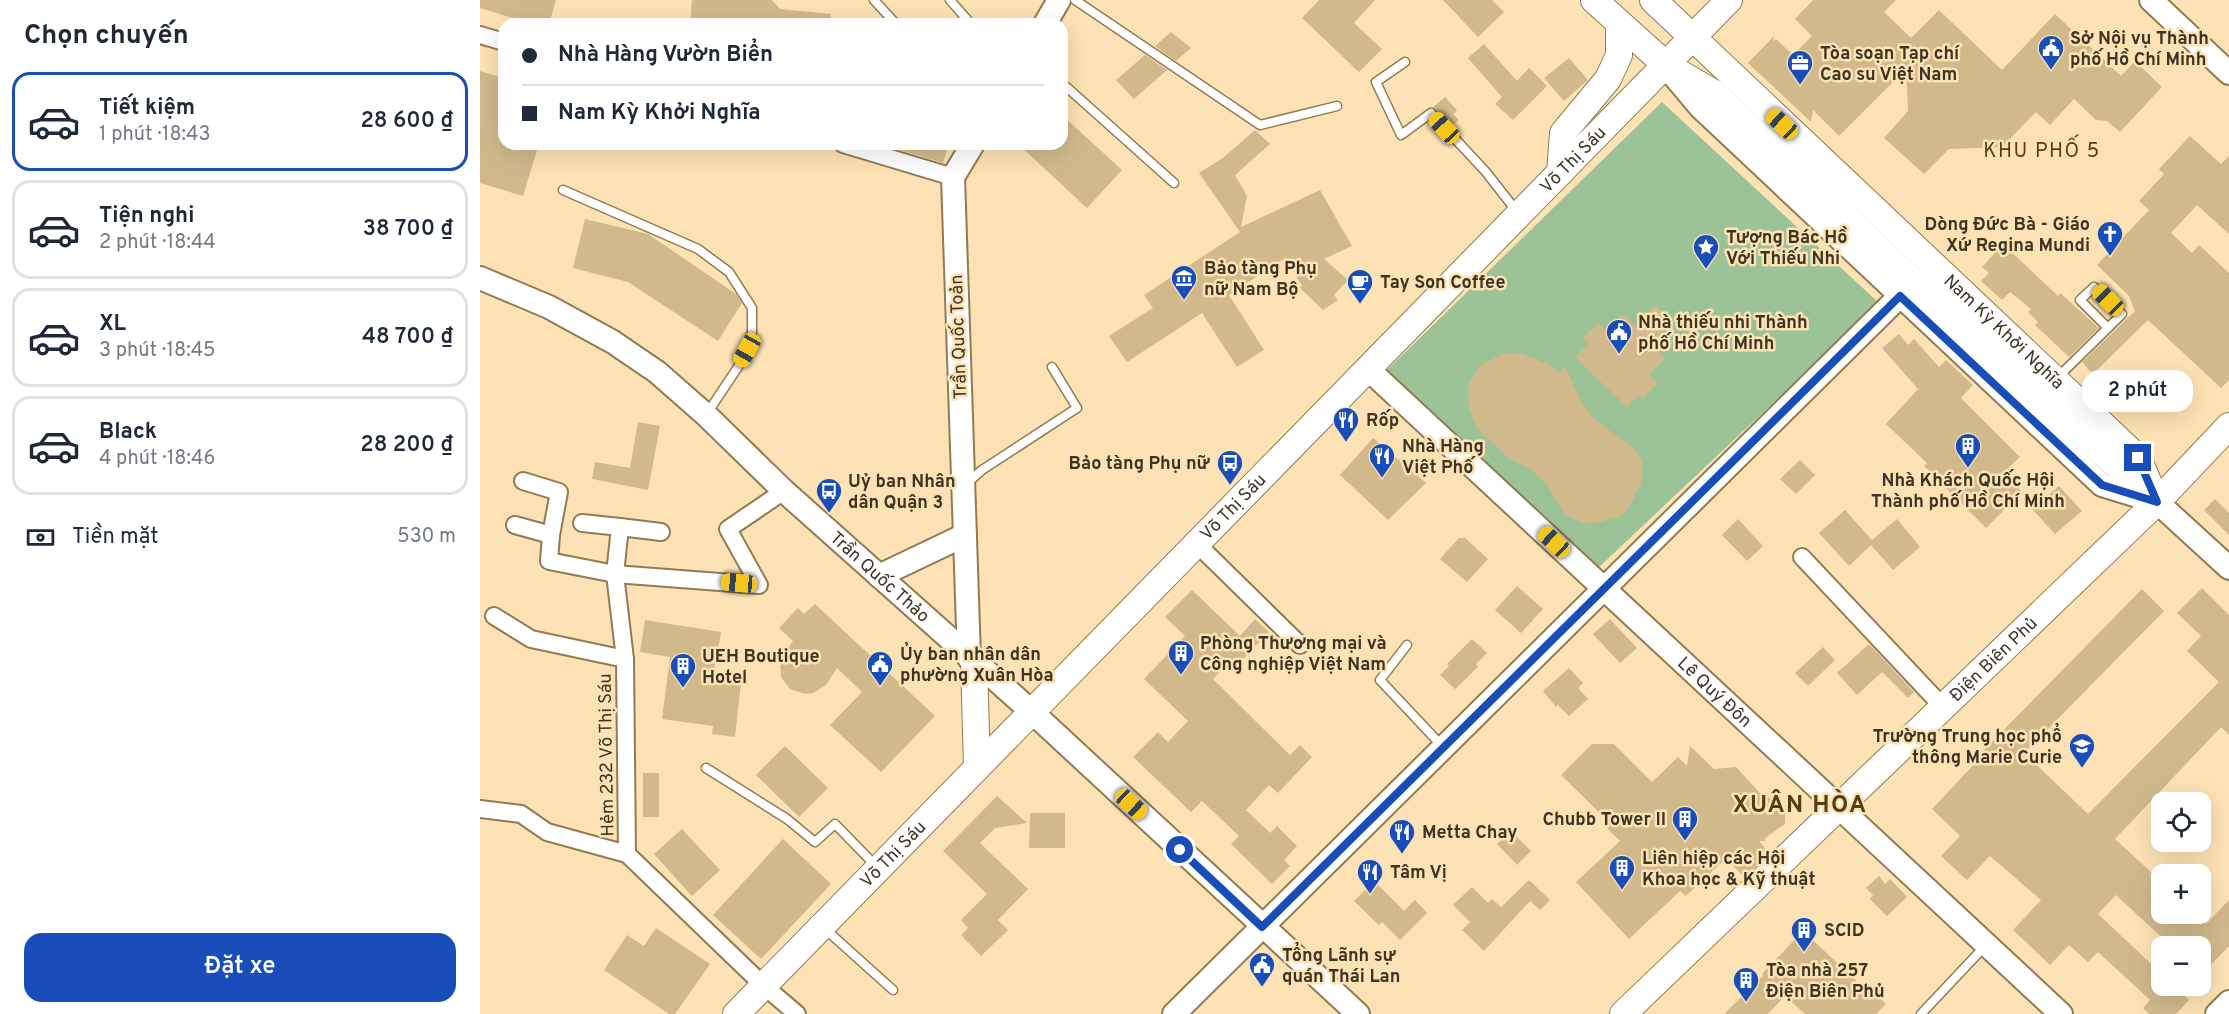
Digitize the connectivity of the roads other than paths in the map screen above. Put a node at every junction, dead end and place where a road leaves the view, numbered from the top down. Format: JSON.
{"nodes":[{"id":1,"x":873,"y":0,"type":"edge"},
{"id":2,"x":950,"y":0,"type":"edge"},
{"id":3,"x":1059,"y":0,"type":"edge"},
{"id":4,"x":1075,"y":0,"type":"edge"},
{"id":5,"x":1594,"y":0,"type":"edge"},
{"id":6,"x":1653,"y":0,"type":"edge"},
{"id":7,"x":1729,"y":0,"type":"edge"},
{"id":8,"x":2151,"y":0,"type":"edge"},
{"id":9,"x":890,"y":18,"type":"edge"},
{"id":10,"x":966,"y":18,"type":"edge"},
{"id":11,"x":1048,"y":18,"type":"edge"},
{"id":12,"x":1619,"y":23,"type":"junction"},
{"id":13,"x":480,"y":35,"type":"edge"},
{"id":14,"x":1692,"y":38,"type":"junction"},
{"id":15,"x":498,"y":40,"type":"edge"},
{"id":16,"x":1405,"y":62,"type":"dead end"},
{"id":17,"x":1666,"y":65,"type":"junction"},
{"id":18,"x":2229,"y":73,"type":"edge"},
{"id":19,"x":1068,"y":87,"type":"edge"},
{"id":20,"x":1337,"y":106,"type":"dead end"},
{"id":21,"x":863,"y":150,"type":"edge"},
{"id":22,"x":969,"y":150,"type":"edge"},
{"id":23,"x":1560,"y":173,"type":"junction"},
{"id":24,"x":953,"y":177,"type":"junction"},
{"id":25,"x":1174,"y":183,"type":"dead end"},
{"id":26,"x":563,"y":190,"type":"dead end"},
{"id":27,"x":1519,"y":215,"type":"junction"},
{"id":28,"x":480,"y":278,"type":"edge"},
{"id":29,"x":1907,"y":289,"type":"junction"},
{"id":30,"x":2108,"y":328,"type":"junction"},
{"id":31,"x":1052,"y":367,"type":"dead end"},
{"id":32,"x":1368,"y":369,"type":"junction"},
{"id":33,"x":2055,"y":380,"type":"junction"},
{"id":34,"x":706,"y":415,"type":"junction"},
{"id":35,"x":2229,"y":426,"type":"edge"},
{"id":36,"x":523,"y":481,"type":"dead end"},
{"id":37,"x":963,"y":487,"type":"junction"},
{"id":38,"x":784,"y":491,"type":"junction"},
{"id":39,"x":2157,"y":502,"type":"junction"},
{"id":40,"x":582,"y":523,"type":"dead end"},
{"id":41,"x":514,"y":525,"type":"dead end"},
{"id":42,"x":620,"y":527,"type":"junction"},
{"id":43,"x":661,"y":532,"type":"dead end"},
{"id":44,"x":551,"y":535,"type":"junction"},
{"id":45,"x":965,"y":535,"type":"junction"},
{"id":46,"x":1197,"y":544,"type":"junction"},
{"id":47,"x":1802,"y":557,"type":"dead end"},
{"id":48,"x":2229,"y":568,"type":"edge"},
{"id":49,"x":615,"y":574,"type":"junction"},
{"id":50,"x":879,"y":576,"type":"junction"},
{"id":51,"x":1604,"y":589,"type":"junction"},
{"id":52,"x":494,"y":616,"type":"dead end"},
{"id":53,"x":1300,"y":645,"type":"dead end"},
{"id":54,"x":1407,"y":645,"type":"dead end"},
{"id":55,"x":625,"y":659,"type":"junction"},
{"id":56,"x":972,"y":660,"type":"junction"},
{"id":57,"x":1943,"y":707,"type":"junction"},
{"id":58,"x":1032,"y":712,"type":"junction"},
{"id":59,"x":1443,"y":748,"type":"junction"},
{"id":60,"x":706,"y":768,"type":"dead end"},
{"id":61,"x":977,"y":768,"type":"junction"},
{"id":62,"x":1839,"y":807,"type":"junction"},
{"id":63,"x":480,"y":809,"type":"edge"},
{"id":64,"x":627,"y":854,"type":"junction"},
{"id":65,"x":879,"y":868,"type":"junction"},
{"id":66,"x":822,"y":926,"type":"junction"},
{"id":67,"x":1262,"y":927,"type":"junction"},
{"id":68,"x":1986,"y":945,"type":"junction"},
{"id":69,"x":764,"y":986,"type":"junction"},
{"id":70,"x":893,"y":990,"type":"dead end"},
{"id":71,"x":2229,"y":1002,"type":"edge"},
{"id":72,"x":736,"y":1014,"type":"edge"},
{"id":73,"x":797,"y":1014,"type":"edge"},
{"id":74,"x":1174,"y":1014,"type":"edge"},
{"id":75,"x":1358,"y":1014,"type":"edge"},
{"id":76,"x":1623,"y":1014,"type":"edge"},
{"id":77,"x":1921,"y":1014,"type":"edge"},
{"id":78,"x":2061,"y":1014,"type":"edge"},
{"id":79,"x":2217,"y":1014,"type":"edge"}],
"edges":[{"from":1,"to":9,"type":"lane"},
{"from":2,"to":10,"type":"lane"},
{"from":3,"to":11,"type":"street"},
{"from":4,"to":20,"type":"lane"},
{"from":5,"to":12,"type":"main road","name":"Nam Kỳ Khởi Nghĩa"},
{"from":6,"to":14,"type":"main road","name":"Nam Kỳ Khởi Nghĩa"},
{"from":7,"to":14,"type":"main road","name":"Võ Thị Sáu"},
{"from":8,"to":18,"type":"street"},
{"from":12,"to":17,"type":"main road","name":"Nam Kỳ Khởi Nghĩa"},
{"from":12,"to":23,"type":"main road"},
{"from":13,"to":15,"type":"street"},
{"from":14,"to":17,"type":"main road","name":"Võ Thị Sáu"},
{"from":14,"to":33,"type":"main road","name":"Nam Kỳ Khởi Nghĩa"},
{"from":16,"to":27,"type":"lane"},
{"from":17,"to":23,"type":"main road","name":"Võ Thị Sáu"},
{"from":17,"to":29,"type":"main road","name":"Nam Kỳ Khởi Nghĩa"},
{"from":19,"to":25,"type":"lane"},
{"from":21,"to":24,"type":"street"},
{"from":22,"to":24,"type":"street"},
{"from":23,"to":27,"type":"main road","name":"Võ Thị Sáu"},
{"from":24,"to":37,"type":"street","name":"Trần Quốc Toản"},
{"from":26,"to":34,"type":"lane"},
{"from":27,"to":32,"type":"main road","name":"Võ Thị Sáu"},
{"from":28,"to":34,"type":"street","name":"Trần Quốc Thảo"},
{"from":29,"to":39,"type":"main road","name":"Nam Kỳ Khởi Nghĩa"},
{"from":29,"to":51,"type":"street"},
{"from":30,"to":30,"type":"lane"},
{"from":30,"to":33,"type":"lane"},
{"from":31,"to":37,"type":"lane"},
{"from":32,"to":46,"type":"main road","name":"Võ Thị Sáu"},
{"from":32,"to":51,"type":"street","name":"Lê Quý Đôn"},
{"from":33,"to":39,"type":"main road","name":"Nam Kỳ Khởi Nghĩa"},
{"from":34,"to":38,"type":"street","name":"Trần Quốc Thảo"},
{"from":35,"to":39,"type":"main road","name":"Điện Biên Phủ"},
{"from":36,"to":44,"type":"street"},
{"from":37,"to":45,"type":"street","name":"Trần Quốc Toản"},
{"from":38,"to":49,"type":"street"},
{"from":38,"to":50,"type":"street","name":"Trần Quốc Thảo"},
{"from":39,"to":48,"type":"street","name":"Nam Kỳ Khởi Nghĩa"},
{"from":39,"to":57,"type":"main road","name":"Điện Biên Phủ"},
{"from":40,"to":42,"type":"street"},
{"from":41,"to":44,"type":"street"},
{"from":42,"to":43,"type":"street"},
{"from":42,"to":49,"type":"street","name":"Hẻm 232 Võ Thị Sáu"},
{"from":44,"to":49,"type":"street"},
{"from":45,"to":50,"type":"street"},
{"from":45,"to":56,"type":"street","name":"Trần Quốc Toản"},
{"from":46,"to":53,"type":"street"},
{"from":46,"to":58,"type":"main road","name":"Võ Thị Sáu"},
{"from":47,"to":57,"type":"street"},
{"from":49,"to":55,"type":"street","name":"Hẻm 232 Võ Thị Sáu"},
{"from":50,"to":56,"type":"street","name":"Trần Quốc Thảo"},
{"from":51,"to":59,"type":"street"},
{"from":51,"to":62,"type":"street","name":"Lê Quý Đôn"},
{"from":52,"to":55,"type":"street"},
{"from":54,"to":59,"type":"lane"},
{"from":55,"to":64,"type":"street","name":"Hẻm 232 Võ Thị Sáu"},
{"from":56,"to":58,"type":"street","name":"Trần Quốc Thảo"},
{"from":56,"to":61,"type":"main road"},
{"from":57,"to":62,"type":"main road","name":"Điện Biên Phủ"},
{"from":58,"to":61,"type":"main road","name":"Võ Thị Sáu"},
{"from":58,"to":67,"type":"street","name":"Trần Quốc Thảo"},
{"from":59,"to":67,"type":"street"},
{"from":60,"to":65,"type":"lane"},
{"from":61,"to":65,"type":"main road","name":"Võ Thị Sáu"},
{"from":62,"to":68,"type":"street","name":"Lê Quý Đôn"},
{"from":62,"to":76,"type":"main road","name":"Điện Biên Phủ"},
{"from":63,"to":64,"type":"street"},
{"from":64,"to":69,"type":"street","name":"Hẻm 232 Võ Thị Sáu"},
{"from":65,"to":66,"type":"main road","name":"Võ Thị Sáu"},
{"from":66,"to":69,"type":"main road","name":"Võ Thị Sáu"},
{"from":66,"to":70,"type":"lane"},
{"from":67,"to":74,"type":"street"},
{"from":67,"to":75,"type":"street","name":"Trần Quốc Thảo"},
{"from":68,"to":77,"type":"lane"},
{"from":68,"to":78,"type":"street","name":"Lê Quý Đôn"},
{"from":69,"to":72,"type":"main road","name":"Võ Thị Sáu"},
{"from":69,"to":73,"type":"street","name":"Hẻm 232 Võ Thị Sáu"},
{"from":71,"to":79,"type":"street"}]}
